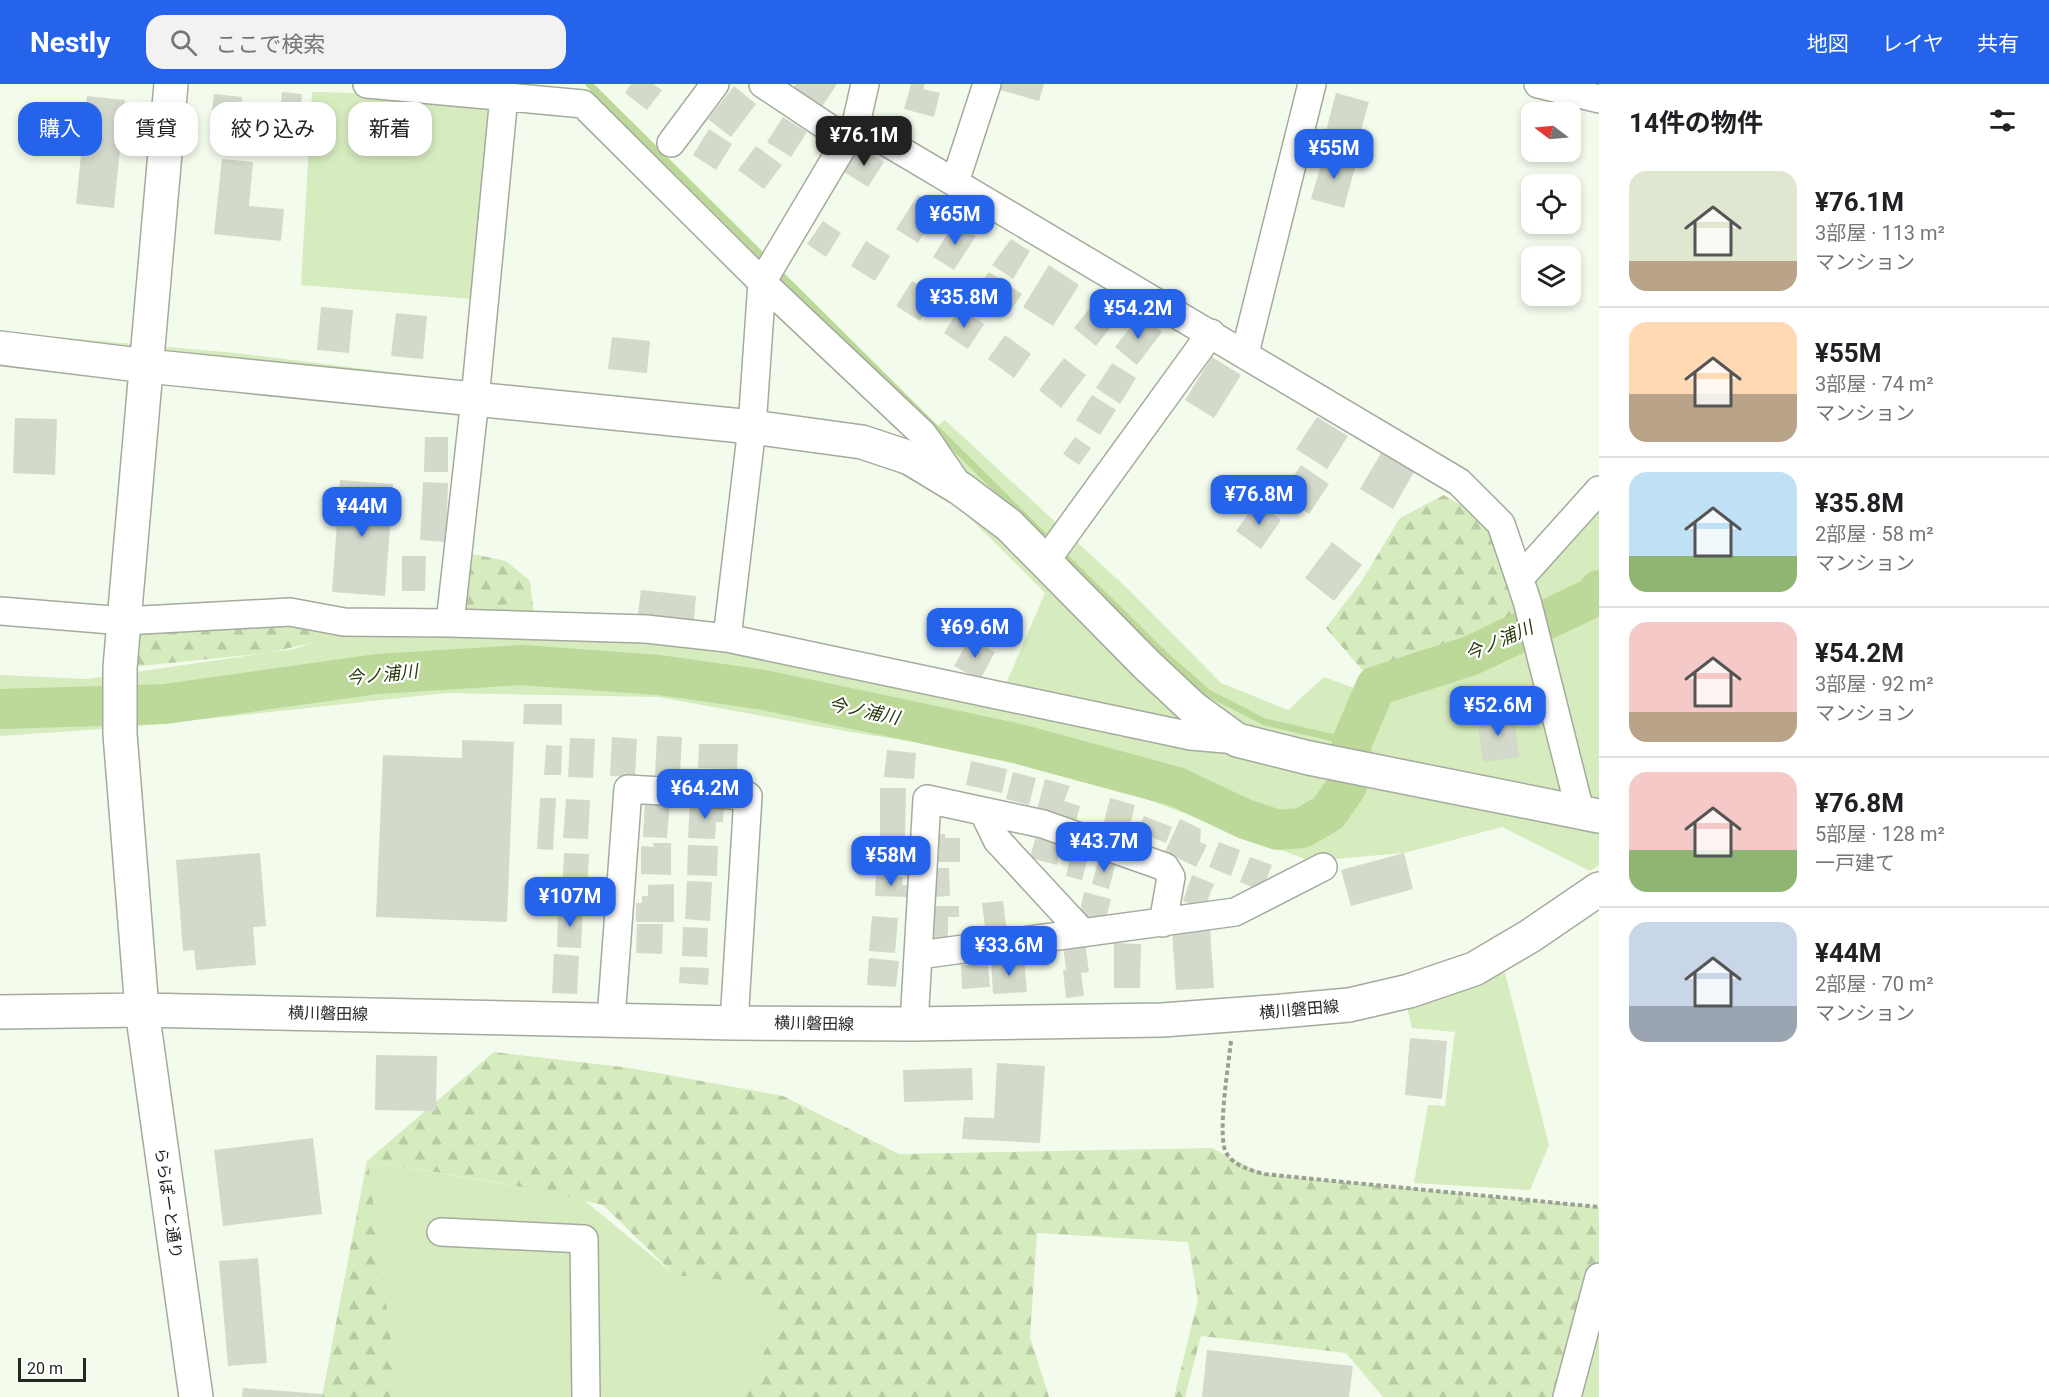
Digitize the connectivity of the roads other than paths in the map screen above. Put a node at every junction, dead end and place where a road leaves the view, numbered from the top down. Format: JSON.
{"nodes":[{"id":1,"x":171,"y":84,"type":"edge"},
{"id":2,"x":367,"y":84,"type":"edge"},
{"id":3,"x":715,"y":84,"type":"edge"},
{"id":4,"x":764,"y":84,"type":"edge"},
{"id":5,"x":864,"y":84,"type":"edge"},
{"id":6,"x":987,"y":84,"type":"edge"},
{"id":7,"x":1312,"y":84,"type":"edge"},
{"id":8,"x":1538,"y":84,"type":"edge"},
{"id":9,"x":504,"y":96,"type":"junction"},
{"id":10,"x":1599,"y":99,"type":"edge"},
{"id":11,"x":852,"y":132,"type":"junction"},
{"id":12,"x":671,"y":143,"type":"dead end"},
{"id":13,"x":955,"y":182,"type":"junction"},
{"id":14,"x":762,"y":282,"type":"junction"},
{"id":15,"x":1211,"y":333,"type":"junction"},
{"id":16,"x":0,"y":348,"type":"edge"},
{"id":17,"x":1245,"y":353,"type":"junction"},
{"id":18,"x":147,"y":366,"type":"junction"},
{"id":19,"x":475,"y":399,"type":"junction"},
{"id":20,"x":752,"y":427,"type":"junction"},
{"id":21,"x":961,"y":489,"type":"junction"},
{"id":22,"x":1599,"y":490,"type":"edge"},
{"id":23,"x":1045,"y":562,"type":"junction"},
{"id":24,"x":1523,"y":590,"type":"junction"},
{"id":25,"x":0,"y":611,"type":"edge"},
{"id":26,"x":124,"y":621,"type":"junction"},
{"id":27,"x":450,"y":622,"type":"junction"},
{"id":28,"x":727,"y":638,"type":"junction"},
{"id":29,"x":1237,"y":740,"type":"junction"},
{"id":30,"x":983,"y":811,"type":"junction"},
{"id":31,"x":1589,"y":814,"type":"edge"},
{"id":32,"x":1323,"y":867,"type":"dead end"},
{"id":33,"x":1599,"y":890,"type":"edge"},
{"id":34,"x":1163,"y":923,"type":"junction"},
{"id":35,"x":1083,"y":933,"type":"junction"},
{"id":36,"x":919,"y":955,"type":"junction"},
{"id":37,"x":142,"y":1010,"type":"junction"},
{"id":38,"x":0,"y":1012,"type":"edge"},
{"id":39,"x":611,"y":1019,"type":"junction"},
{"id":40,"x":734,"y":1023,"type":"junction"},
{"id":41,"x":915,"y":1024,"type":"junction"},
{"id":42,"x":441,"y":1232,"type":"dead end"},
{"id":43,"x":1599,"y":1277,"type":"edge"},
{"id":44,"x":196,"y":1397,"type":"edge"},
{"id":45,"x":586,"y":1397,"type":"edge"},
{"id":46,"x":1567,"y":1397,"type":"edge"}],
"edges":[{"from":1,"to":18,"type":"street","name":"ららぽーと通り"},
{"from":2,"to":9,"type":"street"},
{"from":3,"to":12,"type":"street"},
{"from":4,"to":11,"type":"street"},
{"from":5,"to":11,"type":"street"},
{"from":6,"to":13,"type":"street"},
{"from":7,"to":17,"type":"street"},
{"from":8,"to":10,"type":"street"},
{"from":9,"to":14,"type":"street"},
{"from":9,"to":19,"type":"street"},
{"from":11,"to":13,"type":"street"},
{"from":11,"to":14,"type":"street"},
{"from":13,"to":15,"type":"street"},
{"from":14,"to":20,"type":"street"},
{"from":14,"to":21,"type":"street"},
{"from":15,"to":17,"type":"street"},
{"from":15,"to":23,"type":"street"},
{"from":16,"to":18,"type":"street"},
{"from":17,"to":24,"type":"street"},
{"from":18,"to":19,"type":"street"},
{"from":18,"to":26,"type":"street","name":"ららぽーと通り"},
{"from":19,"to":20,"type":"street"},
{"from":19,"to":27,"type":"street"},
{"from":20,"to":21,"type":"street"},
{"from":20,"to":28,"type":"street"},
{"from":21,"to":23,"type":"street"},
{"from":22,"to":24,"type":"street"},
{"from":23,"to":29,"type":"street"},
{"from":24,"to":31,"type":"street"},
{"from":25,"to":26,"type":"street"},
{"from":26,"to":27,"type":"street"},
{"from":26,"to":37,"type":"street","name":"ららぽーと通り"},
{"from":27,"to":28,"type":"street"},
{"from":28,"to":29,"type":"street"},
{"from":29,"to":31,"type":"street"},
{"from":30,"to":34,"type":"street"},
{"from":30,"to":35,"type":"street"},
{"from":30,"to":36,"type":"street"},
{"from":32,"to":34,"type":"street"},
{"from":33,"to":41,"type":"street","name":"横川磐田線"},
{"from":34,"to":35,"type":"street"},
{"from":35,"to":36,"type":"street"},
{"from":36,"to":41,"type":"street"},
{"from":37,"to":38,"type":"street","name":"横川磐田線"},
{"from":37,"to":39,"type":"street","name":"横川磐田線"},
{"from":37,"to":44,"type":"street","name":"ららぽーと通り"},
{"from":39,"to":40,"type":"street","name":"横川磐田線"},
{"from":39,"to":40,"type":"street"},
{"from":40,"to":41,"type":"street","name":"横川磐田線"},
{"from":42,"to":45,"type":"street"},
{"from":43,"to":46,"type":"street"}]}
